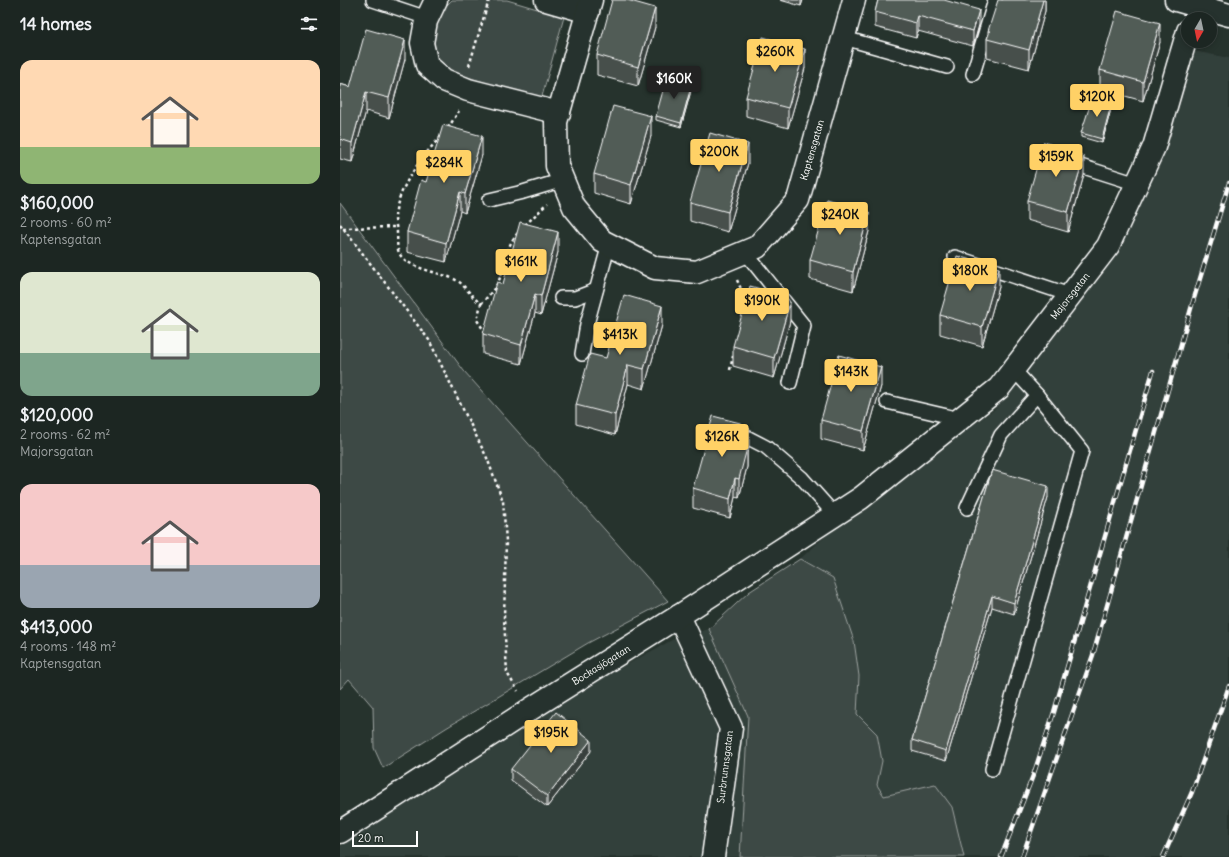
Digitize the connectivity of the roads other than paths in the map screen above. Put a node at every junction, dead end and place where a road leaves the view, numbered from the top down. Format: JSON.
{"nodes":[{"id":1,"x":373,"y":0,"type":"edge"},
{"id":2,"x":546,"y":0,"type":"edge"},
{"id":3,"x":854,"y":0,"type":"edge"},
{"id":4,"x":995,"y":0,"type":"edge"},
{"id":5,"x":589,"y":6,"type":"edge"},
{"id":6,"x":1190,"y":6,"type":"edge"},
{"id":7,"x":432,"y":9,"type":"edge"},
{"id":8,"x":1229,"y":15,"type":"edge"},
{"id":9,"x":844,"y":38,"type":"junction"},
{"id":10,"x":1183,"y":48,"type":"edge"},
{"id":11,"x":947,"y":67,"type":"dead end"},
{"id":12,"x":973,"y":74,"type":"dead end"},
{"id":13,"x":559,"y":113,"type":"junction"},
{"id":14,"x":1054,"y":158,"type":"edge"},
{"id":15,"x":564,"y":183,"type":"junction"},
{"id":16,"x":1137,"y":184,"type":"junction"},
{"id":17,"x":489,"y":200,"type":"dead end"},
{"id":18,"x":608,"y":244,"type":"junction"},
{"id":19,"x":736,"y":256,"type":"junction"},
{"id":20,"x":955,"y":257,"type":"edge"},
{"id":21,"x":596,"y":290,"type":"junction"},
{"id":22,"x":1070,"y":295,"type":"junction"},
{"id":23,"x":561,"y":298,"type":"dead end"},
{"id":24,"x":582,"y":354,"type":"dead end"},
{"id":25,"x":1013,"y":369,"type":"junction"},
{"id":26,"x":790,"y":383,"type":"dead end"},
{"id":27,"x":1037,"y":395,"type":"junction"},
{"id":28,"x":887,"y":402,"type":"dead end"},
{"id":29,"x":960,"y":419,"type":"junction"},
{"id":30,"x":732,"y":429,"type":"edge"},
{"id":31,"x":861,"y":498,"type":"joint"},
{"id":32,"x":967,"y":508,"type":"dead end"},
{"id":33,"x":835,"y":515,"type":"junction"},
{"id":34,"x":679,"y":616,"type":"junction"},
{"id":35,"x":992,"y":769,"type":"dead end"},
{"id":36,"x":340,"y":832,"type":"edge"},
{"id":37,"x":713,"y":857,"type":"edge"}],
"edges":[{"from":1,"to":7,"type":"lane"},
{"from":2,"to":5,"type":"street"},
{"from":3,"to":9,"type":"street","name":"Kaptensgatan"},
{"from":4,"to":12,"type":"lane"},
{"from":5,"to":13,"type":"street","name":"Kaptensgatan"},
{"from":6,"to":8,"type":"street"},
{"from":7,"to":13,"type":"street"},
{"from":9,"to":11,"type":"lane"},
{"from":9,"to":19,"type":"street","name":"Kaptensgatan"},
{"from":10,"to":16,"type":"street","name":"Majorsgatan"},
{"from":13,"to":15,"type":"street","name":"Kaptensgatan"},
{"from":14,"to":16,"type":"lane"},
{"from":15,"to":17,"type":"lane"},
{"from":15,"to":18,"type":"street","name":"Kaptensgatan"},
{"from":16,"to":22,"type":"street","name":"Majorsgatan"},
{"from":18,"to":19,"type":"street","name":"Kaptensgatan"},
{"from":18,"to":21,"type":"lane"},
{"from":19,"to":26,"type":"lane"},
{"from":20,"to":22,"type":"lane"},
{"from":21,"to":23,"type":"lane"},
{"from":21,"to":24,"type":"lane"},
{"from":22,"to":25,"type":"street","name":"Majorsgatan"},
{"from":25,"to":27,"type":"lane"},
{"from":25,"to":29,"type":"street","name":"Majorsgatan"},
{"from":27,"to":32,"type":"lane"},
{"from":27,"to":35,"type":"lane"},
{"from":28,"to":29,"type":"lane"},
{"from":29,"to":31,"type":"street","name":"Majorsgatan"},
{"from":30,"to":33,"type":"lane"},
{"from":31,"to":33,"type":"street","name":"Bockasjögatan"},
{"from":33,"to":34,"type":"street","name":"Bockasjögatan"},
{"from":34,"to":36,"type":"street","name":"Bockasjögatan"},
{"from":34,"to":37,"type":"street","name":"Surbrunnsgatan"}]}
